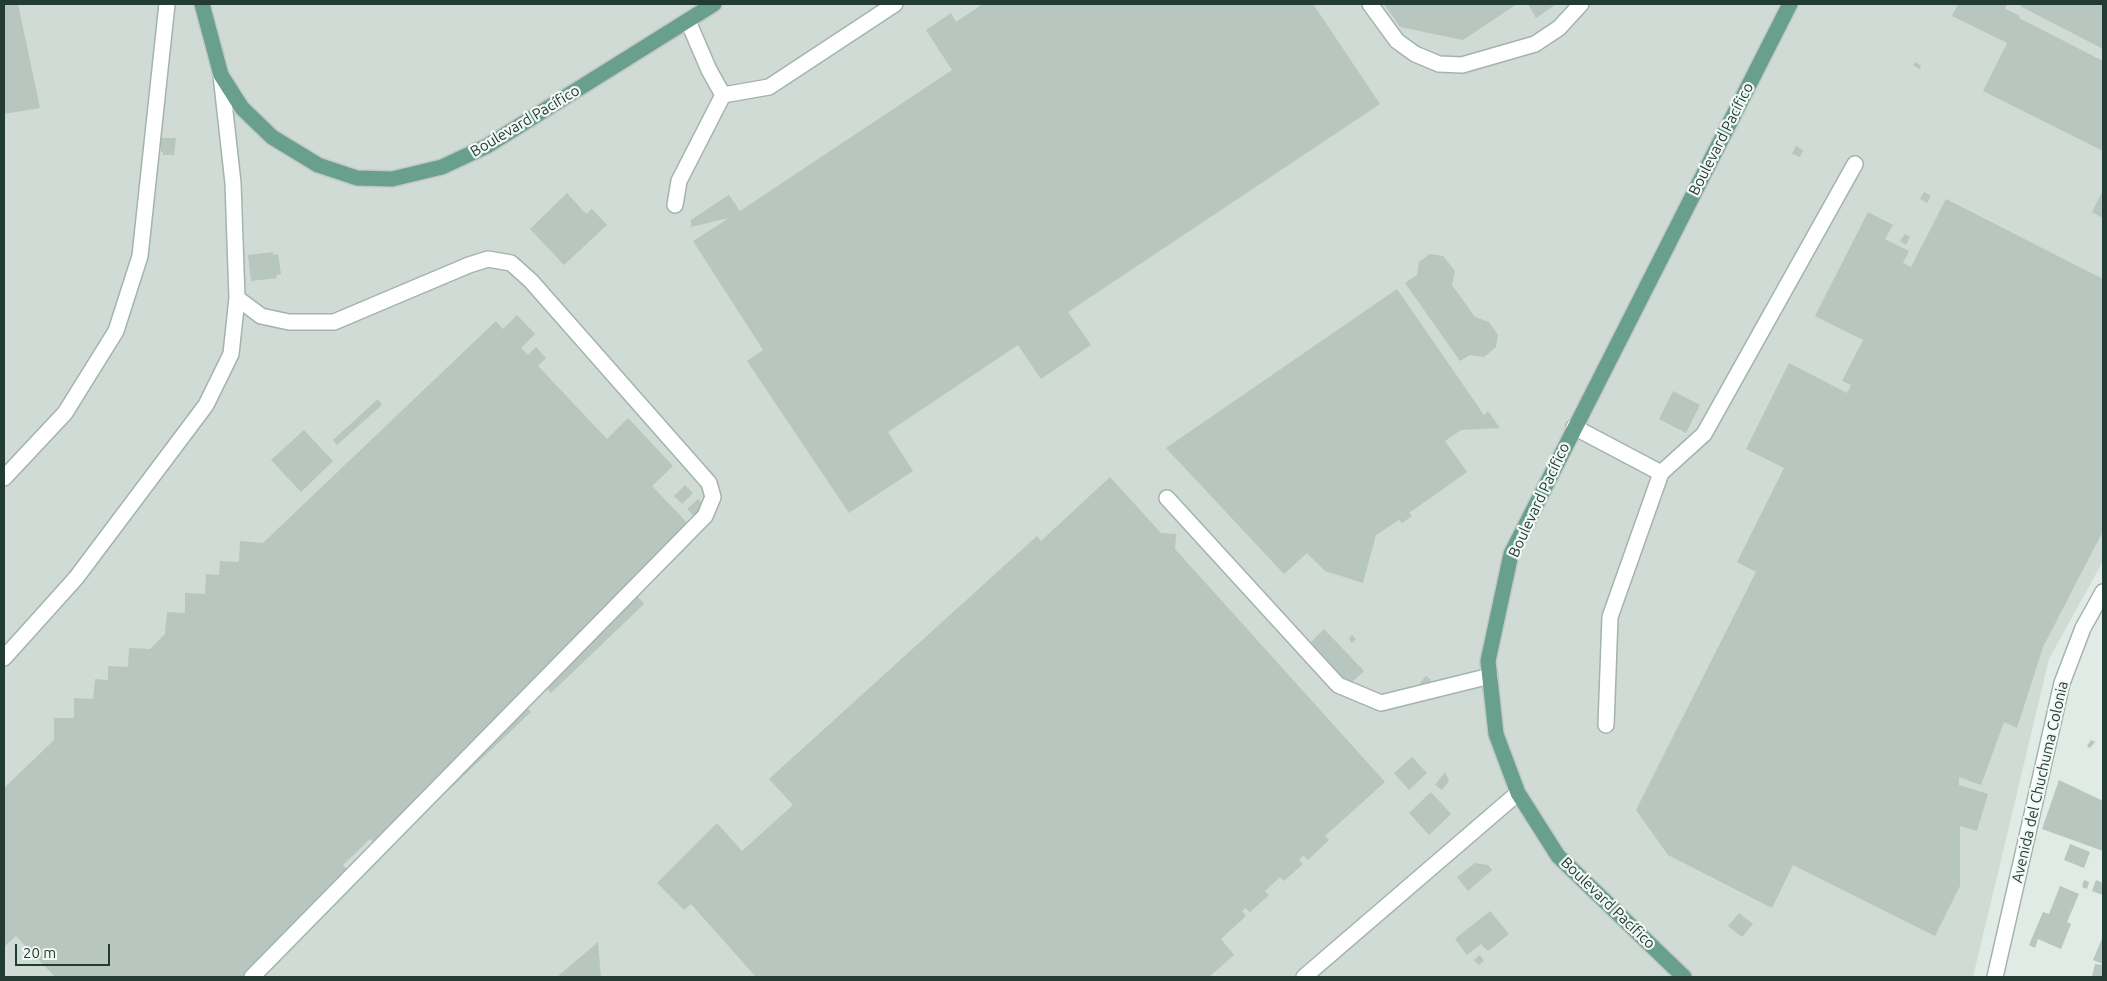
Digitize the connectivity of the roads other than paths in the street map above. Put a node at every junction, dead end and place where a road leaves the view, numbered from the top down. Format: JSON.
{"nodes":[{"id":1,"x":167,"y":4,"type":"edge"},
{"id":2,"x":202,"y":4,"type":"edge"},
{"id":3,"x":714,"y":4,"type":"edge"},
{"id":4,"x":895,"y":4,"type":"edge"},
{"id":5,"x":1370,"y":4,"type":"edge"},
{"id":6,"x":1581,"y":4,"type":"edge"},
{"id":7,"x":1790,"y":4,"type":"edge"},
{"id":8,"x":688,"y":21,"type":"junction"},
{"id":9,"x":221,"y":75,"type":"junction"},
{"id":10,"x":723,"y":95,"type":"junction"},
{"id":11,"x":1855,"y":164,"type":"dead end"},
{"id":12,"x":675,"y":205,"type":"dead end"},
{"id":13,"x":237,"y":298,"type":"junction"},
{"id":14,"x":1574,"y":427,"type":"junction"},
{"id":15,"x":1661,"y":473,"type":"junction"},
{"id":16,"x":4,"y":478,"type":"edge"},
{"id":17,"x":1167,"y":498,"type":"dead end"},
{"id":18,"x":2103,"y":592,"type":"edge"},
{"id":19,"x":4,"y":658,"type":"edge"},
{"id":20,"x":1490,"y":676,"type":"junction"},
{"id":21,"x":1606,"y":725,"type":"dead end"},
{"id":22,"x":1518,"y":793,"type":"junction"},
{"id":23,"x":252,"y":977,"type":"edge"},
{"id":24,"x":1304,"y":977,"type":"edge"},
{"id":25,"x":1684,"y":977,"type":"edge"},
{"id":26,"x":1995,"y":977,"type":"edge"}],
"edges":[{"from":1,"to":16,"type":"street"},
{"from":2,"to":9,"type":"main road","name":"Boulevard Pacífico"},
{"from":3,"to":8,"type":"main road","name":"Boulevard Pacífico"},
{"from":4,"to":10,"type":"street"},
{"from":5,"to":6,"type":"street"},
{"from":7,"to":14,"type":"main road","name":"Boulevard Pacífico"},
{"from":8,"to":9,"type":"main road","name":"Boulevard Pacífico"},
{"from":8,"to":10,"type":"street"},
{"from":9,"to":13,"type":"street"},
{"from":10,"to":12,"type":"street"},
{"from":11,"to":15,"type":"street"},
{"from":13,"to":19,"type":"street"},
{"from":13,"to":23,"type":"street"},
{"from":14,"to":15,"type":"street"},
{"from":14,"to":20,"type":"main road","name":"Boulevard Pacífico"},
{"from":15,"to":21,"type":"street"},
{"from":17,"to":20,"type":"street"},
{"from":18,"to":26,"type":"street","name":"Avenida del Chuchuma Colonia"},
{"from":20,"to":22,"type":"main road","name":"Boulevard Pacífico"},
{"from":22,"to":24,"type":"street"},
{"from":22,"to":25,"type":"main road","name":"Boulevard Pacífico"}]}
